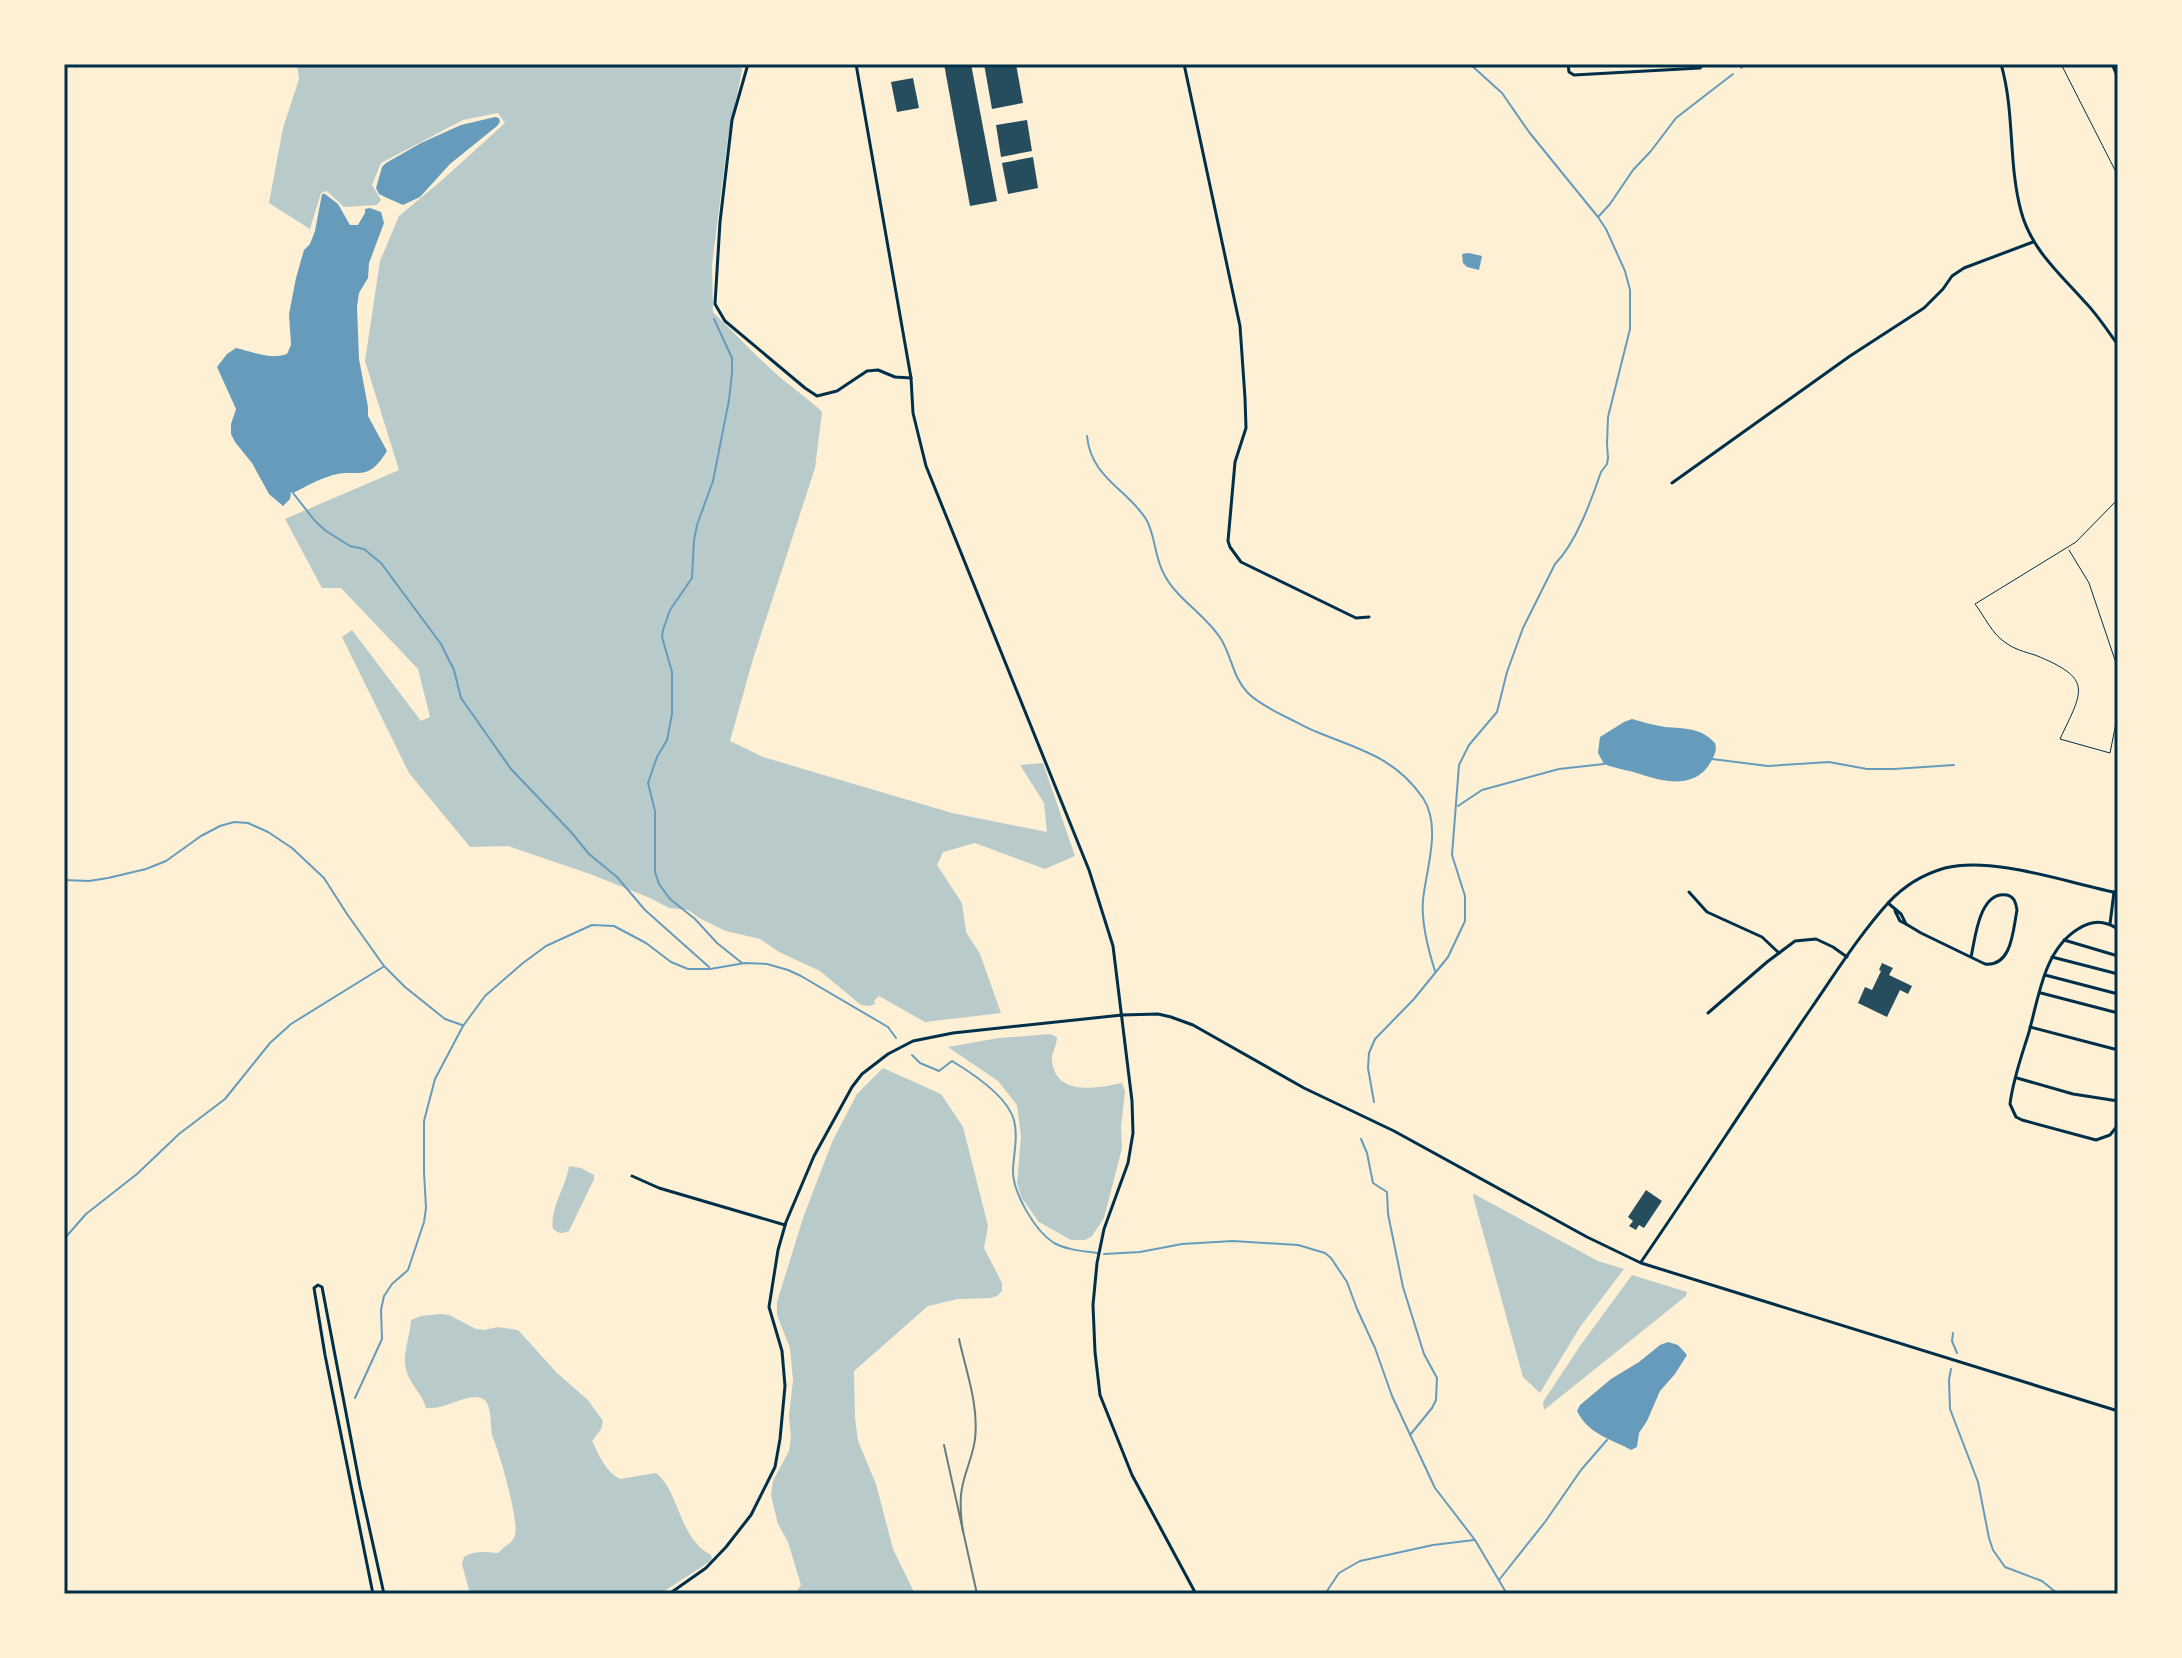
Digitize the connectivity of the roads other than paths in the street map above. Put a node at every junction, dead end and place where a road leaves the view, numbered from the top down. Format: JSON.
{"nodes":[{"id":1,"x":748,"y":64,"type":"edge"},
{"id":2,"x":856,"y":64,"type":"edge"},
{"id":3,"x":1184,"y":64,"type":"edge"},
{"id":4,"x":1568,"y":64,"type":"edge"},
{"id":5,"x":1703,"y":64,"type":"edge"},
{"id":6,"x":2001,"y":64,"type":"edge"},
{"id":7,"x":2112,"y":64,"type":"edge"},
{"id":8,"x":2118,"y":78,"type":"edge"},
{"id":9,"x":2033,"y":242,"type":"junction"},
{"id":10,"x":2118,"y":345,"type":"edge"},
{"id":11,"x":911,"y":378,"type":"junction"},
{"id":12,"x":1672,"y":483,"type":"dead end"},
{"id":13,"x":2118,"y":499,"type":"edge"},
{"id":14,"x":2068,"y":548,"type":"junction"},
{"id":15,"x":1369,"y":617,"type":"dead end"},
{"id":16,"x":2118,"y":669,"type":"edge"},
{"id":17,"x":2118,"y":713,"type":"edge"},
{"id":18,"x":1689,"y":892,"type":"dead end"},
{"id":19,"x":2116,"y":892,"type":"edge"},
{"id":20,"x":1888,"y":903,"type":"junction"},
{"id":21,"x":2110,"y":924,"type":"junction"},
{"id":22,"x":2118,"y":929,"type":"edge"},
{"id":23,"x":2064,"y":940,"type":"junction"},
{"id":24,"x":1779,"y":953,"type":"junction"},
{"id":25,"x":2118,"y":956,"type":"edge"},
{"id":26,"x":1847,"y":957,"type":"junction"},
{"id":27,"x":1971,"y":957,"type":"junction"},
{"id":28,"x":2052,"y":957,"type":"junction"},
{"id":29,"x":2118,"y":974,"type":"edge"},
{"id":30,"x":2045,"y":975,"type":"junction"},
{"id":31,"x":2040,"y":992,"type":"junction"},
{"id":32,"x":2118,"y":994,"type":"edge"},
{"id":33,"x":1708,"y":1013,"type":"dead end"},
{"id":34,"x":2118,"y":1013,"type":"edge"},
{"id":35,"x":1122,"y":1015,"type":"junction"},
{"id":36,"x":2030,"y":1027,"type":"junction"},
{"id":37,"x":2118,"y":1050,"type":"edge"},
{"id":38,"x":2016,"y":1078,"type":"junction"},
{"id":39,"x":2118,"y":1101,"type":"edge"},
{"id":40,"x":2118,"y":1125,"type":"edge"},
{"id":41,"x":632,"y":1176,"type":"dead end"},
{"id":42,"x":785,"y":1225,"type":"junction"},
{"id":43,"x":1641,"y":1263,"type":"junction"},
{"id":44,"x":335,"y":1353,"type":"junction"},
{"id":45,"x":325,"y":1355,"type":"junction"},
{"id":46,"x":2118,"y":1411,"type":"edge"},
{"id":47,"x":348,"y":1419,"type":"junction"},
{"id":48,"x":338,"y":1421,"type":"junction"},
{"id":49,"x":360,"y":1486,"type":"junction"},
{"id":50,"x":351,"y":1487,"type":"junction"},
{"id":51,"x":373,"y":1594,"type":"edge"},
{"id":52,"x":384,"y":1594,"type":"edge"},
{"id":53,"x":669,"y":1594,"type":"edge"},
{"id":54,"x":1196,"y":1594,"type":"edge"}],
"edges":[{"from":1,"to":11,"type":"street"},
{"from":2,"to":11,"type":"street"},
{"from":3,"to":15,"type":"street"},
{"from":4,"to":5,"type":"street"},
{"from":6,"to":9,"type":"street"},
{"from":7,"to":8,"type":"street"},
{"from":9,"to":10,"type":"street"},
{"from":9,"to":12,"type":"street"},
{"from":11,"to":35,"type":"street"},
{"from":13,"to":14,"type":"lane"},
{"from":14,"to":16,"type":"lane"},
{"from":14,"to":17,"type":"lane"},
{"from":18,"to":24,"type":"street"},
{"from":19,"to":20,"type":"street"},
{"from":19,"to":21,"type":"street"},
{"from":20,"to":26,"type":"street"},
{"from":20,"to":27,"type":"street"},
{"from":21,"to":22,"type":"street"},
{"from":21,"to":23,"type":"street"},
{"from":23,"to":25,"type":"street"},
{"from":23,"to":28,"type":"street"},
{"from":24,"to":26,"type":"street"},
{"from":24,"to":33,"type":"street"},
{"from":26,"to":43,"type":"street"},
{"from":27,"to":27,"type":"street"},
{"from":28,"to":29,"type":"street"},
{"from":28,"to":30,"type":"street"},
{"from":30,"to":31,"type":"street"},
{"from":30,"to":32,"type":"street"},
{"from":31,"to":34,"type":"street"},
{"from":31,"to":36,"type":"street"},
{"from":35,"to":42,"type":"street"},
{"from":35,"to":43,"type":"street"},
{"from":35,"to":54,"type":"street"},
{"from":36,"to":37,"type":"street"},
{"from":36,"to":38,"type":"street"},
{"from":38,"to":39,"type":"street"},
{"from":38,"to":40,"type":"street"},
{"from":41,"to":42,"type":"street"},
{"from":42,"to":53,"type":"street"},
{"from":43,"to":46,"type":"street"},
{"from":44,"to":45,"type":"street"},
{"from":44,"to":45,"type":"street"},
{"from":44,"to":47,"type":"street"},
{"from":45,"to":48,"type":"street"},
{"from":47,"to":48,"type":"street"},
{"from":47,"to":49,"type":"street"},
{"from":48,"to":50,"type":"street"},
{"from":49,"to":50,"type":"street"},
{"from":49,"to":52,"type":"street"},
{"from":50,"to":51,"type":"street"}]}
